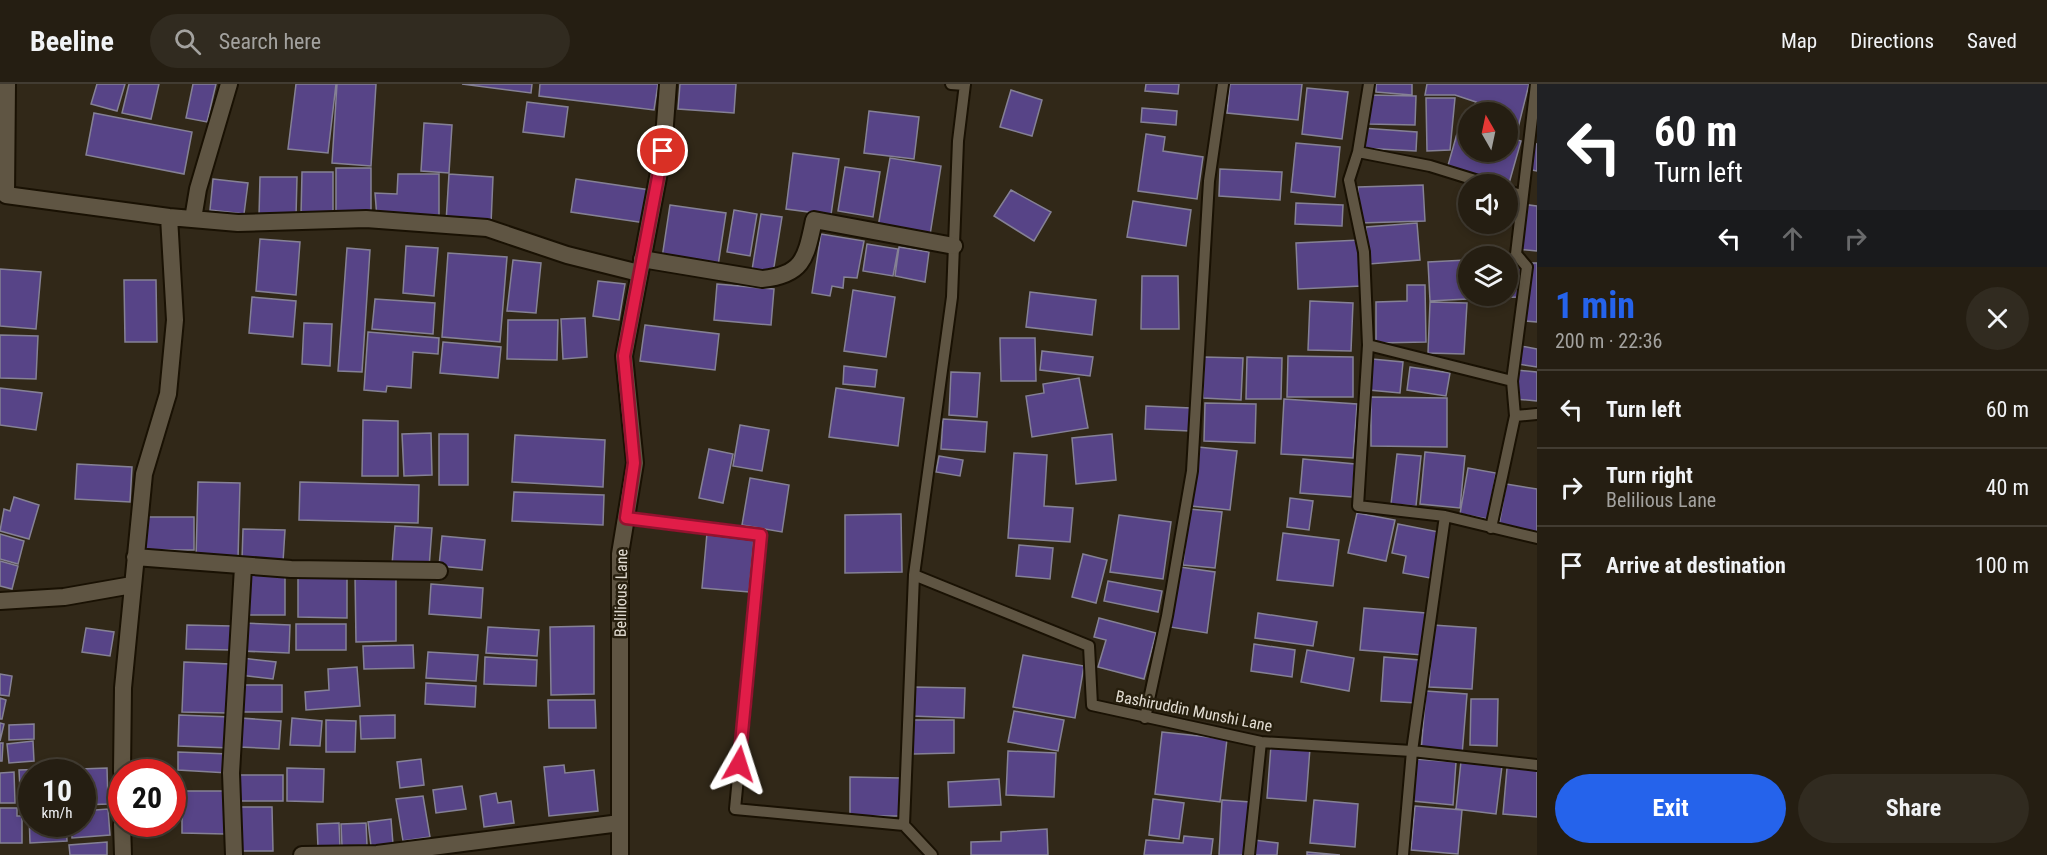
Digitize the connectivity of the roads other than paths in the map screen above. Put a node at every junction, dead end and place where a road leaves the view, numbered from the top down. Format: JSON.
{"nodes":[{"id":1,"x":7,"y":84,"type":"edge"},
{"id":2,"x":229,"y":84,"type":"edge"},
{"id":3,"x":669,"y":84,"type":"edge"},
{"id":4,"x":951,"y":84,"type":"edge"},
{"id":5,"x":1222,"y":84,"type":"edge"},
{"id":6,"x":1369,"y":84,"type":"edge"},
{"id":7,"x":1536,"y":84,"type":"edge"},
{"id":8,"x":965,"y":85,"type":"edge"},
{"id":9,"x":1358,"y":152,"type":"junction"},
{"id":10,"x":1458,"y":175,"type":"edge"},
{"id":11,"x":1518,"y":194,"type":"edge"},
{"id":12,"x":1521,"y":195,"type":"junction"},
{"id":13,"x":169,"y":217,"type":"junction"},
{"id":14,"x":192,"y":219,"type":"junction"},
{"id":15,"x":954,"y":246,"type":"junction"},
{"id":16,"x":641,"y":266,"type":"junction"},
{"id":17,"x":1368,"y":345,"type":"junction"},
{"id":18,"x":1512,"y":381,"type":"junction"},
{"id":19,"x":1537,"y":414,"type":"edge"},
{"id":20,"x":1515,"y":416,"type":"junction"},
{"id":21,"x":1445,"y":516,"type":"junction"},
{"id":22,"x":626,"y":518,"type":"junction"},
{"id":23,"x":1491,"y":528,"type":"junction"},
{"id":24,"x":1537,"y":538,"type":"edge"},
{"id":25,"x":135,"y":557,"type":"junction"},
{"id":26,"x":243,"y":567,"type":"junction"},
{"id":27,"x":439,"y":571,"type":"dead end"},
{"id":28,"x":914,"y":574,"type":"junction"},
{"id":29,"x":132,"y":585,"type":"junction"},
{"id":30,"x":0,"y":601,"type":"edge"},
{"id":31,"x":1144,"y":718,"type":"junction"},
{"id":32,"x":1262,"y":742,"type":"junction"},
{"id":33,"x":1412,"y":751,"type":"junction"},
{"id":34,"x":122,"y":759,"type":"edge"},
{"id":35,"x":1537,"y":765,"type":"edge"},
{"id":36,"x":620,"y":823,"type":"junction"},
{"id":37,"x":904,"y":825,"type":"junction"},
{"id":38,"x":122,"y":837,"type":"edge"},
{"id":39,"x":123,"y":855,"type":"edge"},
{"id":40,"x":234,"y":855,"type":"edge"},
{"id":41,"x":302,"y":855,"type":"edge"},
{"id":42,"x":620,"y":855,"type":"edge"},
{"id":43,"x":932,"y":855,"type":"edge"},
{"id":44,"x":1249,"y":855,"type":"edge"},
{"id":45,"x":1403,"y":855,"type":"edge"}],
"edges":[{"from":1,"to":13,"type":"street"},
{"from":2,"to":14,"type":"street"},
{"from":3,"to":16,"type":"street","name":"Belilious Lane"},
{"from":4,"to":8,"type":"lane"},
{"from":5,"to":31,"type":"lane"},
{"from":6,"to":9,"type":"lane"},
{"from":7,"to":12,"type":"lane"},
{"from":8,"to":15,"type":"lane"},
{"from":9,"to":10,"type":"lane"},
{"from":9,"to":17,"type":"lane"},
{"from":11,"to":12,"type":"lane"},
{"from":12,"to":18,"type":"lane"},
{"from":13,"to":14,"type":"street"},
{"from":13,"to":25,"type":"street"},
{"from":14,"to":16,"type":"street"},
{"from":15,"to":16,"type":"street"},
{"from":15,"to":28,"type":"lane"},
{"from":16,"to":22,"type":"street","name":"Belilious Lane"},
{"from":17,"to":18,"type":"lane"},
{"from":17,"to":21,"type":"lane"},
{"from":18,"to":20,"type":"lane"},
{"from":19,"to":20,"type":"lane"},
{"from":20,"to":23,"type":"lane"},
{"from":21,"to":23,"type":"lane"},
{"from":21,"to":33,"type":"lane"},
{"from":22,"to":36,"type":"street","name":"Belilious Lane"},
{"from":22,"to":37,"type":"lane"},
{"from":23,"to":24,"type":"lane"},
{"from":25,"to":26,"type":"street"},
{"from":25,"to":29,"type":"street"},
{"from":26,"to":27,"type":"street"},
{"from":26,"to":40,"type":"street"},
{"from":28,"to":31,"type":"lane","name":"Bashiruddin Munshi Lane"},
{"from":28,"to":37,"type":"lane"},
{"from":29,"to":30,"type":"street"},
{"from":29,"to":34,"type":"street"},
{"from":31,"to":32,"type":"lane","name":"Bashiruddin Munshi Lane"},
{"from":32,"to":33,"type":"lane","name":"Bashiruddin Munshi Lane"},
{"from":32,"to":44,"type":"lane"},
{"from":33,"to":35,"type":"lane","name":"Bashiruddin Munshi Lane"},
{"from":33,"to":45,"type":"lane"},
{"from":36,"to":41,"type":"street"},
{"from":36,"to":42,"type":"street","name":"Belilious Lane"},
{"from":37,"to":43,"type":"lane"},
{"from":38,"to":39,"type":"street"}]}
